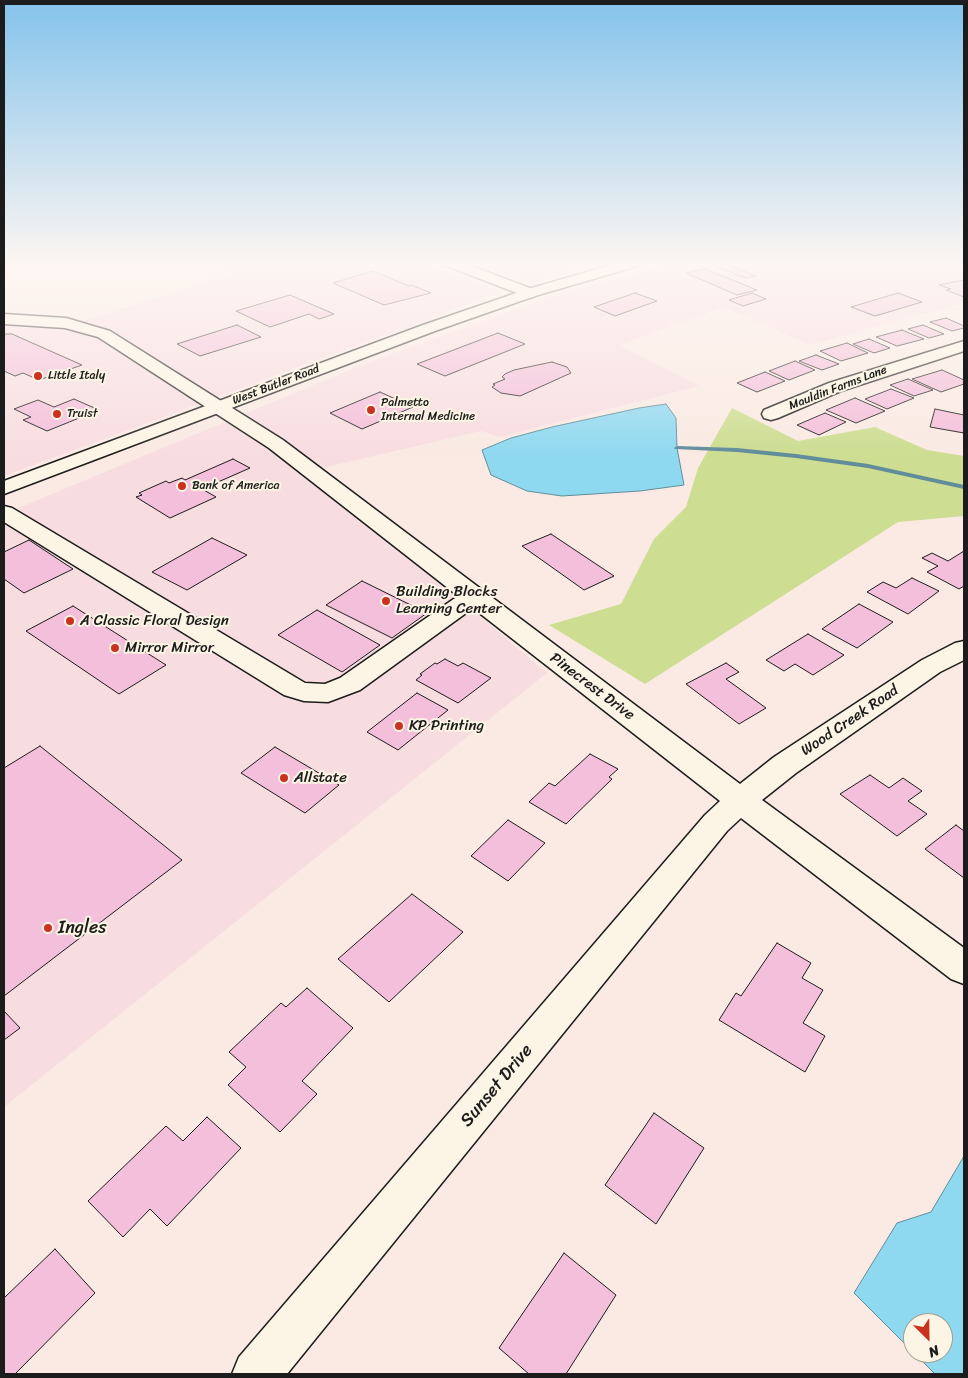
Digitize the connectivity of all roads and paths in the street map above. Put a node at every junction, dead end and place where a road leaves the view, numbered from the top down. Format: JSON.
{"nodes":[{"id":1,"x":77,"y":326,"type":"edge"},
{"id":2,"x":437,"y":326,"type":"edge"},
{"id":3,"x":964,"y":346,"type":"edge"},
{"id":4,"x":219,"y":407,"type":"junction"},
{"id":5,"x":770,"y":414,"type":"dead end"},
{"id":6,"x":4,"y":488,"type":"edge"},
{"id":7,"x":4,"y":513,"type":"edge"},
{"id":8,"x":474,"y":596,"type":"junction"},
{"id":9,"x":964,"y":650,"type":"edge"},
{"id":10,"x":740,"y":800,"type":"junction"},
{"id":11,"x":964,"y":968,"type":"edge"},
{"id":12,"x":256,"y":1374,"type":"edge"}],
"edges":[{"from":1,"to":4,"type":"street","name":"Pinecrest Drive"},
{"from":2,"to":4,"type":"street","name":"West Butler Road"},
{"from":3,"to":5,"type":"street","name":"Mauldin Farms Lane"},
{"from":4,"to":6,"type":"street","name":"West Butler Road"},
{"from":4,"to":8,"type":"street","name":"Pinecrest Drive"},
{"from":7,"to":8,"type":"street"},
{"from":8,"to":10,"type":"street","name":"Pinecrest Drive"},
{"from":9,"to":10,"type":"street","name":"Wood Creek Road"},
{"from":10,"to":11,"type":"street","name":"Pinecrest Drive"},
{"from":10,"to":12,"type":"street","name":"Sunset Drive"}]}
